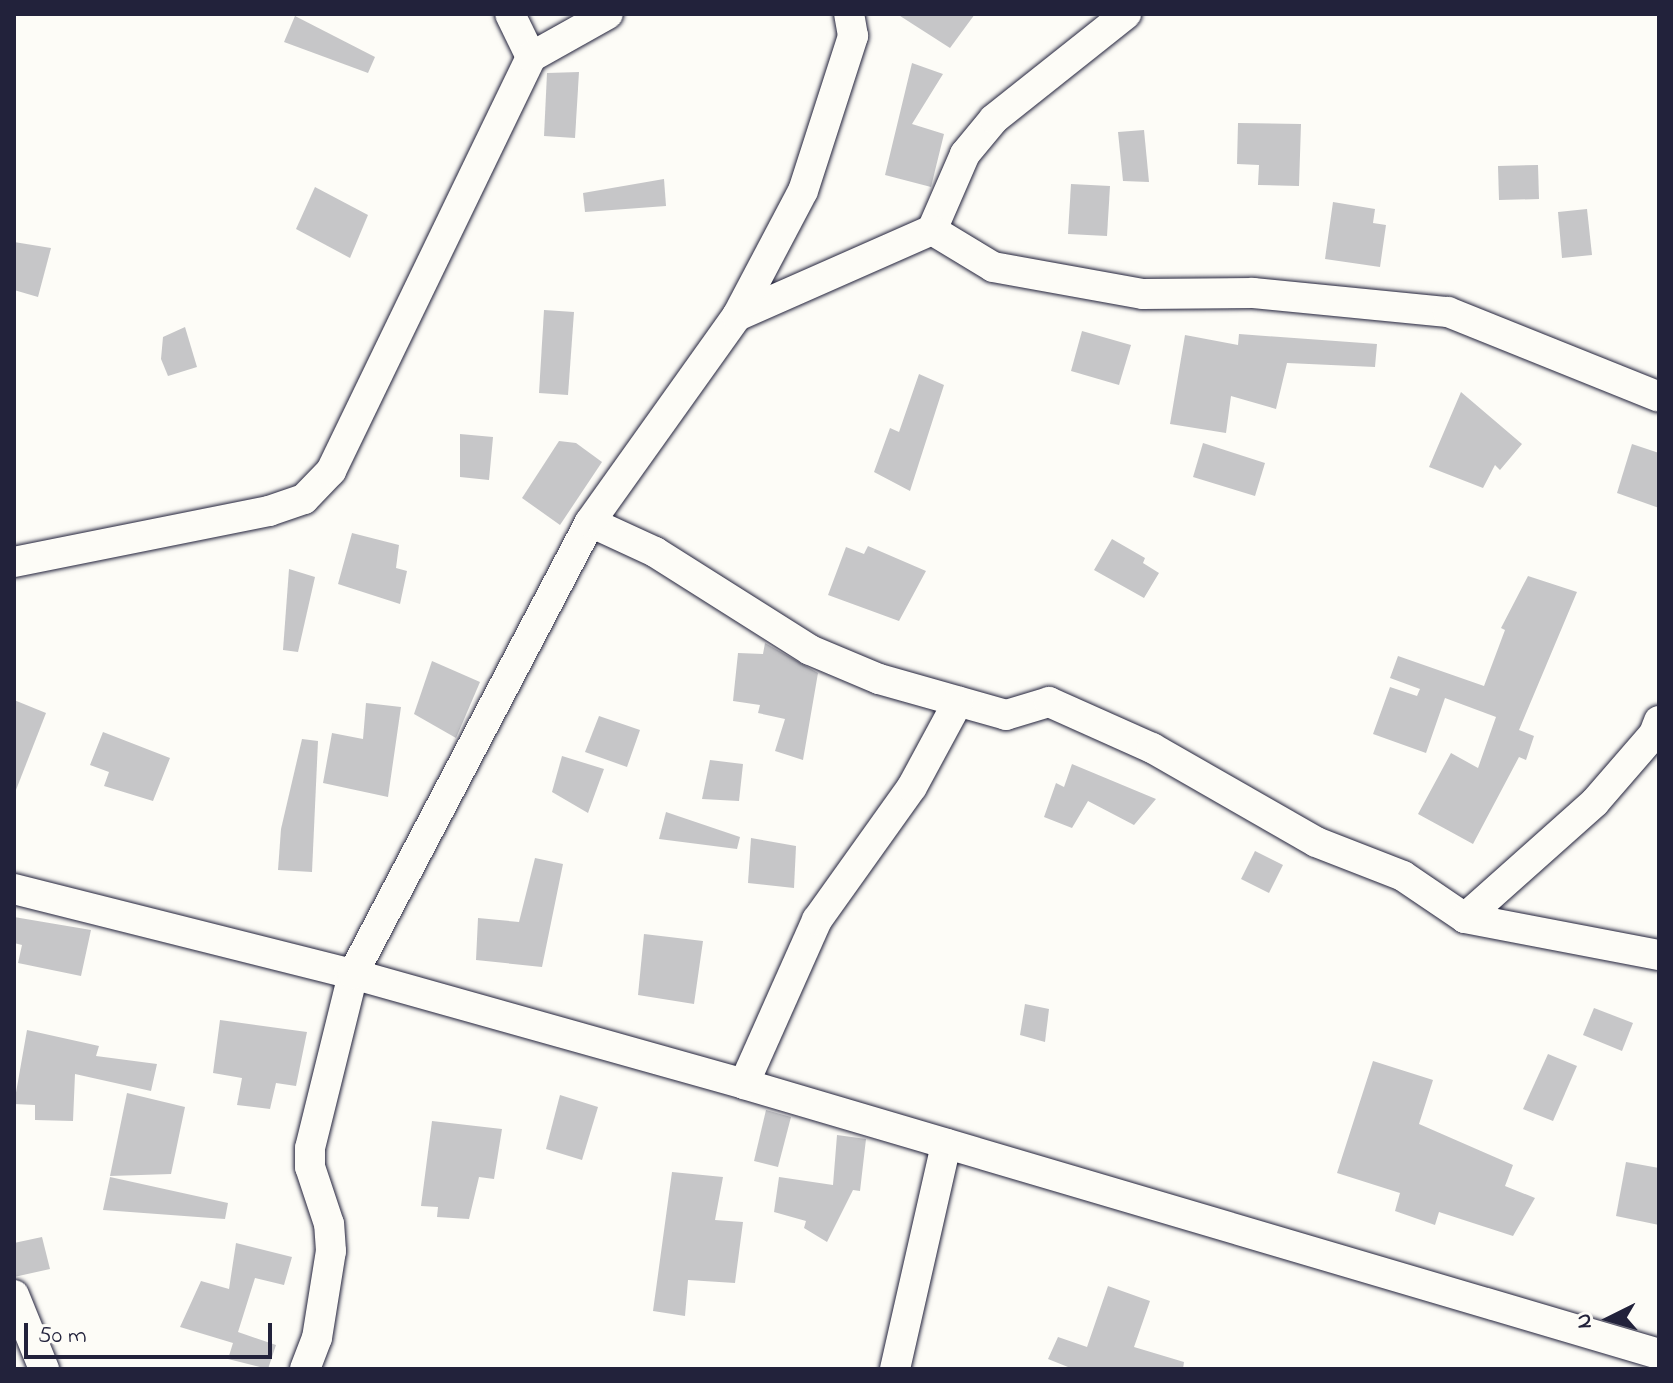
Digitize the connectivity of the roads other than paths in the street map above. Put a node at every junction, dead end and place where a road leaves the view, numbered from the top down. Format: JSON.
{"nodes":[{"id":1,"x":510,"y":14,"type":"edge"},
{"id":2,"x":608,"y":14,"type":"edge"},
{"id":3,"x":849,"y":14,"type":"edge"},
{"id":4,"x":1126,"y":14,"type":"edge"},
{"id":5,"x":531,"y":57,"type":"junction"},
{"id":6,"x":932,"y":230,"type":"junction"},
{"id":7,"x":737,"y":316,"type":"junction"},
{"id":8,"x":1659,"y":397,"type":"edge"},
{"id":9,"x":590,"y":522,"type":"junction"},
{"id":10,"x":14,"y":562,"type":"edge"},
{"id":11,"x":958,"y":702,"type":"junction"},
{"id":12,"x":1657,"y":730,"type":"edge"},
{"id":13,"x":14,"y":889,"type":"edge"},
{"id":14,"x":1465,"y":918,"type":"junction"},
{"id":15,"x":1659,"y":955,"type":"edge"},
{"id":16,"x":353,"y":974,"type":"junction"},
{"id":17,"x":744,"y":1084,"type":"junction"},
{"id":18,"x":946,"y":1144,"type":"junction"},
{"id":19,"x":14,"y":1295,"type":"edge"},
{"id":20,"x":1650,"y":1353,"type":"edge"},
{"id":21,"x":44,"y":1369,"type":"edge"},
{"id":22,"x":305,"y":1369,"type":"edge"},
{"id":23,"x":895,"y":1369,"type":"edge"}],
"edges":[{"from":1,"to":5,"type":"street"},
{"from":2,"to":5,"type":"street"},
{"from":3,"to":7,"type":"street"},
{"from":4,"to":6,"type":"street"},
{"from":5,"to":10,"type":"street"},
{"from":6,"to":7,"type":"street"},
{"from":6,"to":8,"type":"street"},
{"from":7,"to":9,"type":"street"},
{"from":9,"to":11,"type":"street"},
{"from":9,"to":16,"type":"street"},
{"from":11,"to":14,"type":"street"},
{"from":11,"to":17,"type":"street"},
{"from":12,"to":14,"type":"street"},
{"from":13,"to":16,"type":"street"},
{"from":14,"to":15,"type":"street"},
{"from":16,"to":17,"type":"street"},
{"from":16,"to":22,"type":"street"},
{"from":17,"to":18,"type":"street"},
{"from":18,"to":20,"type":"street"},
{"from":18,"to":23,"type":"street"},
{"from":19,"to":21,"type":"street"}]}
